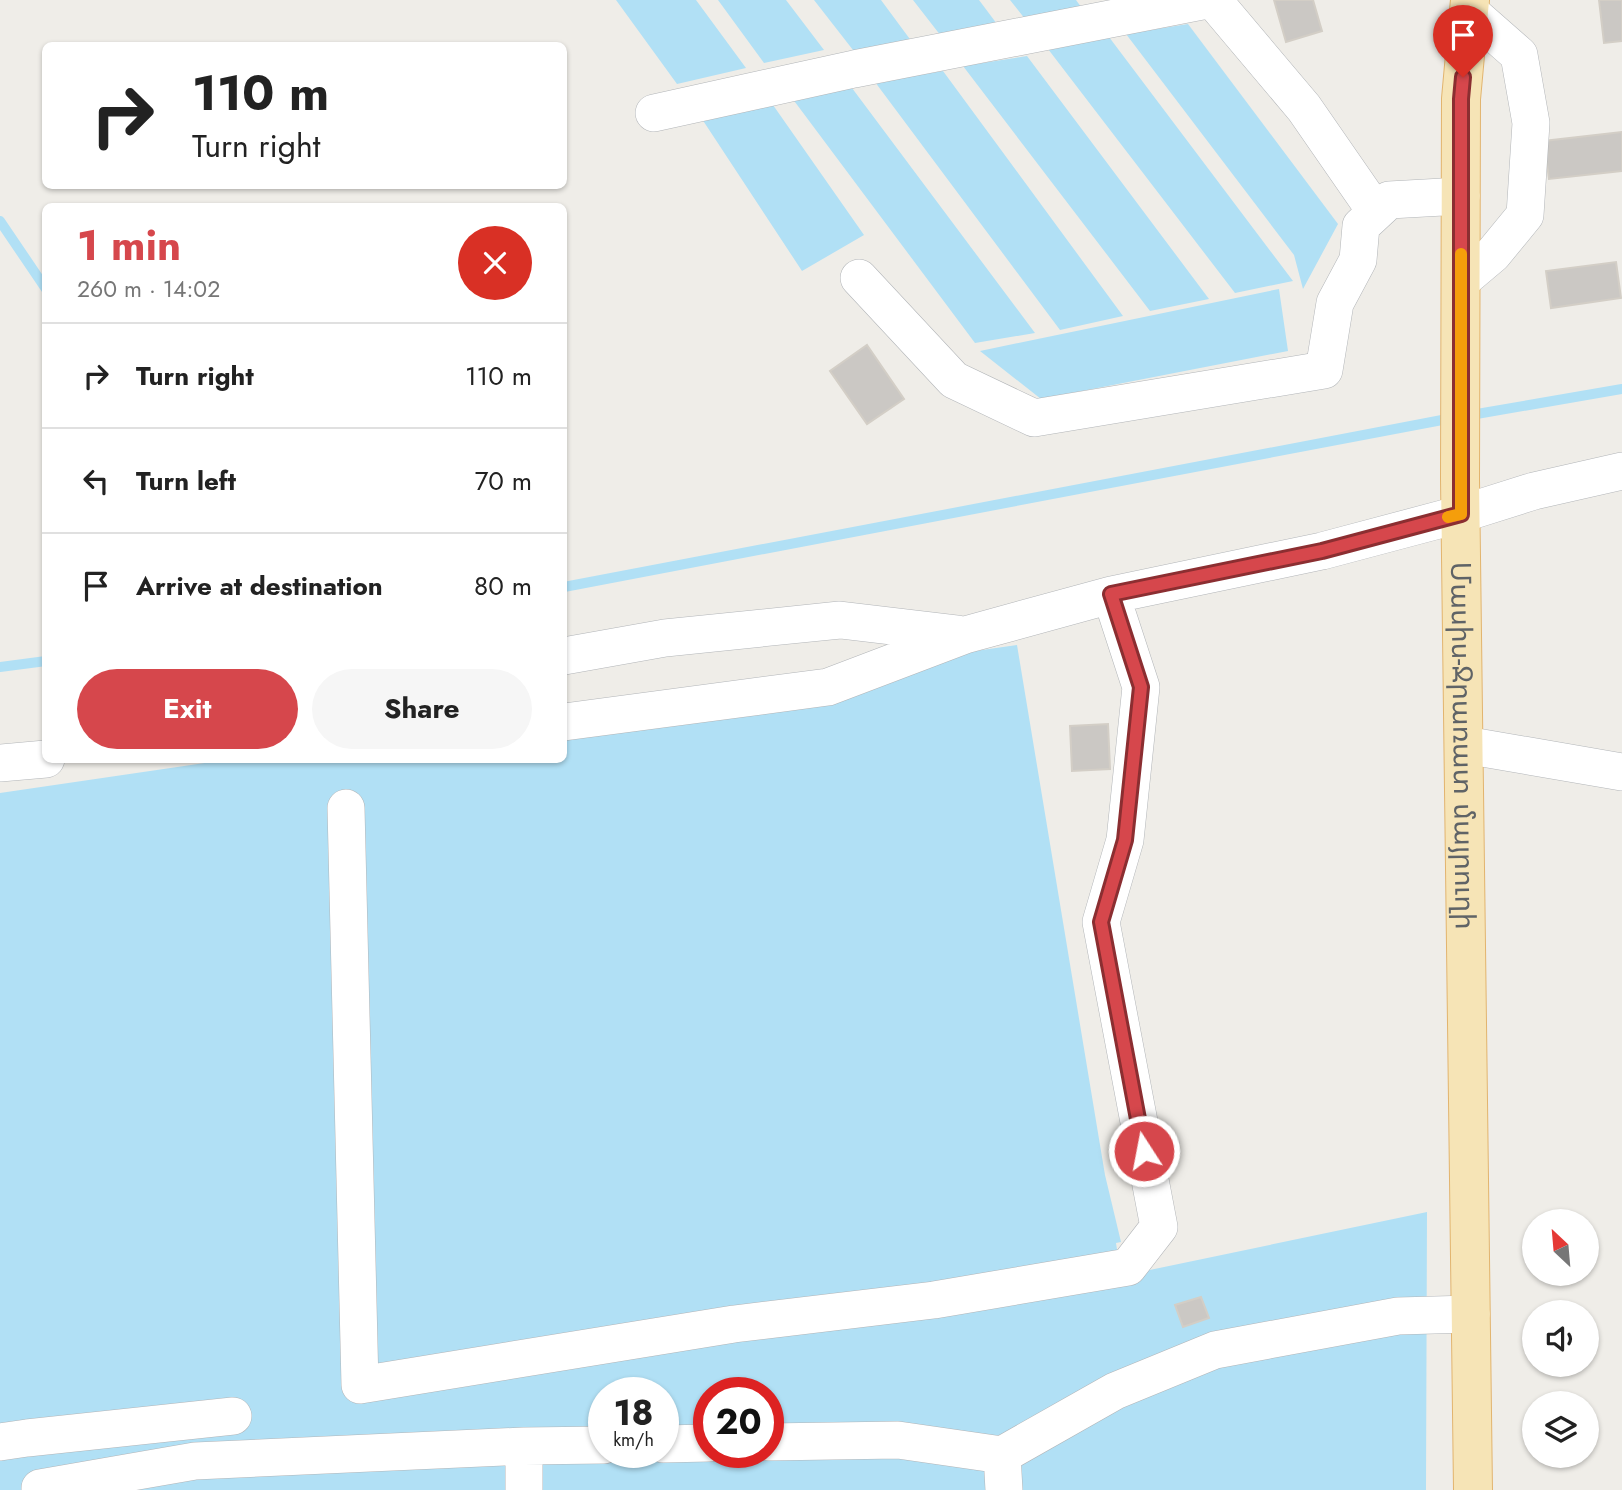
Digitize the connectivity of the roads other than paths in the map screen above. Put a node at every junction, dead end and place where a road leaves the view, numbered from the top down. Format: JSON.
{"nodes":[{"id":1,"x":1207,"y":0,"type":"edge"},
{"id":2,"x":1213,"y":0,"type":"edge"},
{"id":3,"x":1470,"y":6,"type":"edge"},
{"id":4,"x":654,"y":113,"type":"dead end"},
{"id":5,"x":1461,"y":195,"type":"junction"},
{"id":6,"x":1376,"y":212,"type":"junction"},
{"id":7,"x":859,"y":278,"type":"dead end"},
{"id":8,"x":1461,"y":281,"type":"junction"},
{"id":9,"x":1622,"y":471,"type":"edge"},
{"id":10,"x":1461,"y":496,"type":"junction"},
{"id":11,"x":1111,"y":594,"type":"junction"},
{"id":12,"x":965,"y":635,"type":"junction"},
{"id":13,"x":567,"y":655,"type":"edge"},
{"id":14,"x":567,"y":722,"type":"edge"},
{"id":15,"x":1465,"y":745,"type":"junction"},
{"id":16,"x":42,"y":759,"type":"edge"},
{"id":17,"x":0,"y":764,"type":"edge"},
{"id":18,"x":1622,"y":772,"type":"edge"},
{"id":19,"x":346,"y":808,"type":"dead end"},
{"id":20,"x":1471,"y":1314,"type":"junction"},
{"id":21,"x":233,"y":1416,"type":"dead end"},
{"id":22,"x":0,"y":1442,"type":"edge"},
{"id":23,"x":784,"y":1442,"type":"edge"},
{"id":24,"x":588,"y":1445,"type":"edge"},
{"id":25,"x":524,"y":1446,"type":"junction"},
{"id":26,"x":1003,"y":1473,"type":"edge"},
{"id":27,"x":40,"y":1490,"type":"edge"},
{"id":28,"x":524,"y":1490,"type":"edge"},
{"id":29,"x":1473,"y":1490,"type":"edge"}],
"edges":[{"from":1,"to":4,"type":"lane"},
{"from":2,"to":6,"type":"lane"},
{"from":3,"to":5,"type":"main road","name":"Մասիս-Ջրառատ մայրուղի"},
{"from":3,"to":8,"type":"lane"},
{"from":5,"to":6,"type":"lane"},
{"from":5,"to":8,"type":"main road","name":"Մասիս-Ջրառատ մայրուղի"},
{"from":6,"to":7,"type":"lane"},
{"from":8,"to":10,"type":"main road","name":"Մասիս-Ջրառատ մայրուղի"},
{"from":9,"to":10,"type":"lane"},
{"from":10,"to":11,"type":"lane"},
{"from":10,"to":15,"type":"main road","name":"Մասիս-Ջրառատ մայրուղի"},
{"from":11,"to":12,"type":"lane"},
{"from":11,"to":19,"type":"lane"},
{"from":12,"to":13,"type":"lane"},
{"from":12,"to":14,"type":"lane"},
{"from":15,"to":18,"type":"lane"},
{"from":15,"to":20,"type":"main road","name":"Մասիս-Ջրառատ մայրուղի"},
{"from":16,"to":17,"type":"lane"},
{"from":20,"to":26,"type":"lane"},
{"from":20,"to":29,"type":"main road","name":"Մասիս-Ջրառատ մայրուղի"},
{"from":21,"to":22,"type":"lane"},
{"from":23,"to":26,"type":"lane"},
{"from":24,"to":25,"type":"lane"},
{"from":25,"to":27,"type":"lane"},
{"from":25,"to":28,"type":"lane"}]}
